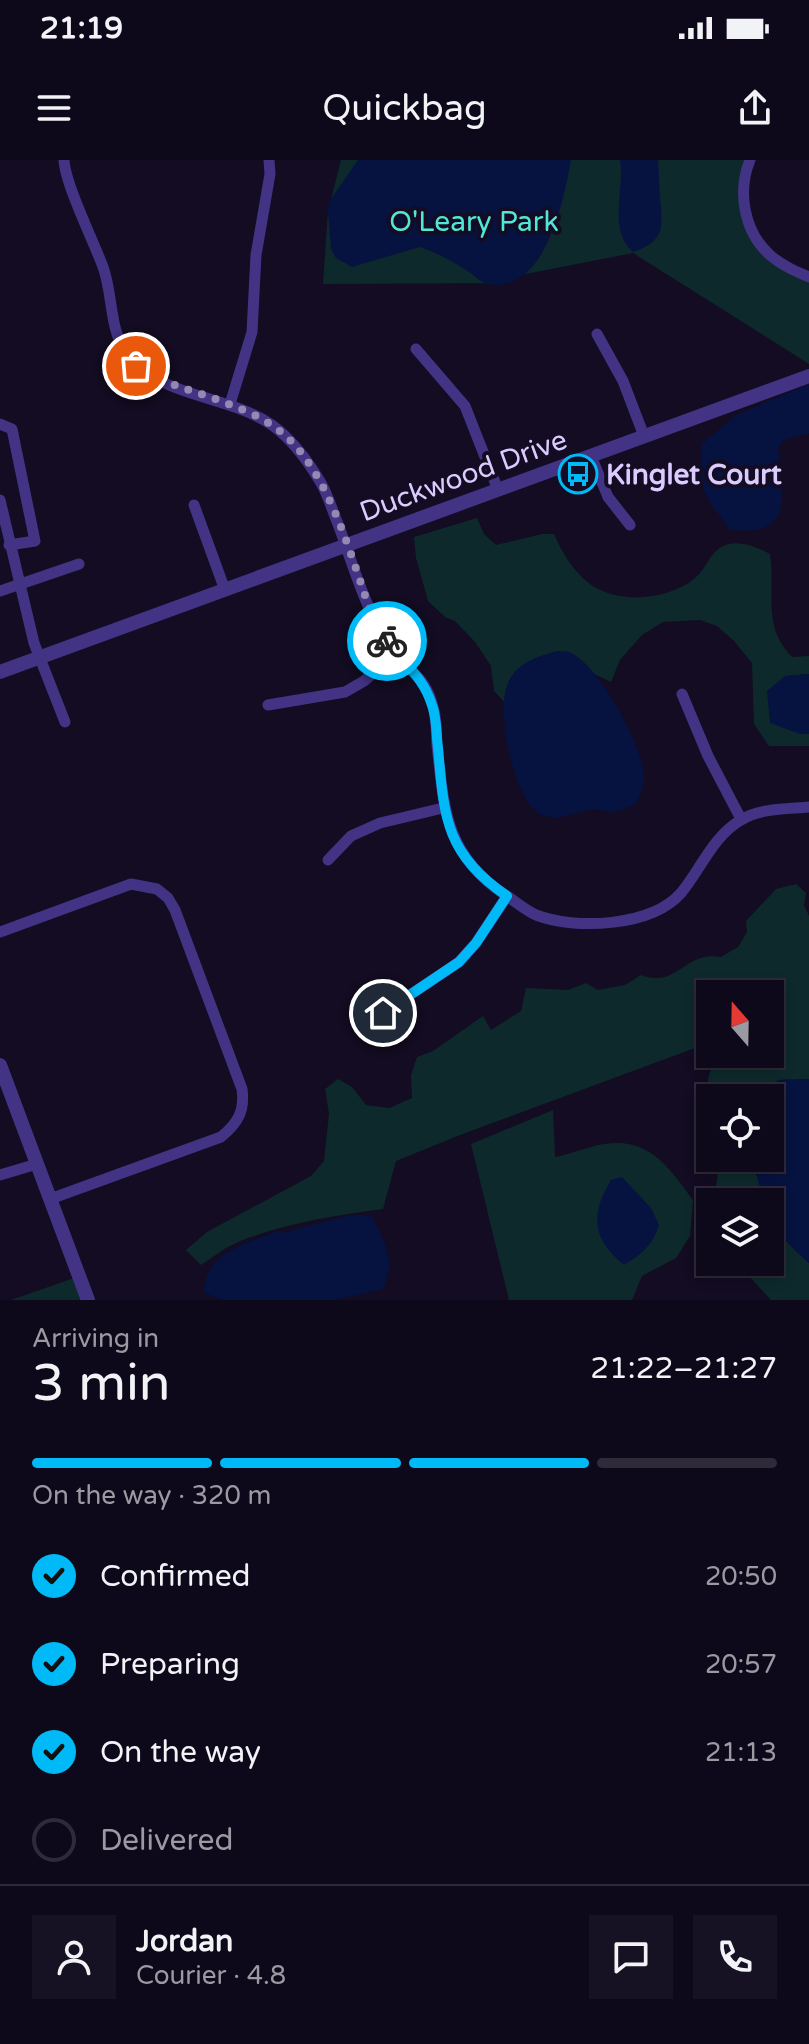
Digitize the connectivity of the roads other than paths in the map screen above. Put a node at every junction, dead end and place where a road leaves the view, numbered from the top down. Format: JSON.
{"nodes":[{"id":1,"x":64,"y":160,"type":"edge"},
{"id":2,"x":269,"y":160,"type":"edge"},
{"id":3,"x":750,"y":160,"type":"edge"},
{"id":4,"x":809,"y":277,"type":"edge"},
{"id":5,"x":597,"y":334,"type":"dead end"},
{"id":6,"x":416,"y":349,"type":"dead end"},
{"id":7,"x":809,"y":376,"type":"edge"},
{"id":8,"x":230,"y":404,"type":"junction"},
{"id":9,"x":0,"y":424,"type":"edge"},
{"id":10,"x":644,"y":436,"type":"junction"},
{"id":11,"x":591,"y":456,"type":"junction"},
{"id":12,"x":498,"y":490,"type":"junction"},
{"id":13,"x":0,"y":500,"type":"edge"},
{"id":14,"x":194,"y":505,"type":"dead end"},
{"id":15,"x":630,"y":525,"type":"dead end"},
{"id":16,"x":3,"y":529,"type":"edge"},
{"id":17,"x":9,"y":545,"type":"junction"},
{"id":18,"x":346,"y":546,"type":"junction"},
{"id":19,"x":79,"y":564,"type":"dead end"},
{"id":20,"x":19,"y":584,"type":"junction"},
{"id":21,"x":225,"y":590,"type":"junction"},
{"id":22,"x":0,"y":591,"type":"edge"},
{"id":23,"x":396,"y":654,"type":"junction"},
{"id":24,"x":41,"y":657,"type":"junction"},
{"id":25,"x":0,"y":672,"type":"edge"},
{"id":26,"x":682,"y":694,"type":"dead end"},
{"id":27,"x":268,"y":705,"type":"dead end"},
{"id":28,"x":65,"y":722,"type":"dead end"},
{"id":29,"x":809,"y":807,"type":"edge"},
{"id":30,"x":443,"y":808,"type":"junction"},
{"id":31,"x":741,"y":819,"type":"junction"},
{"id":32,"x":328,"y":860,"type":"dead end"},
{"id":33,"x":507,"y":896,"type":"junction"},
{"id":34,"x":0,"y":932,"type":"edge"},
{"id":35,"x":383,"y":1013,"type":"dead end"},
{"id":36,"x":0,"y":1065,"type":"edge"},
{"id":37,"x":37,"y":1164,"type":"junction"},
{"id":38,"x":0,"y":1175,"type":"edge"},
{"id":39,"x":50,"y":1199,"type":"junction"},
{"id":40,"x":88,"y":1300,"type":"edge"}],
"edges":[{"from":1,"to":8,"type":"street"},
{"from":2,"to":8,"type":"street"},
{"from":3,"to":4,"type":"street"},
{"from":5,"to":10,"type":"street"},
{"from":6,"to":12,"type":"street"},
{"from":7,"to":10,"type":"street","name":"Duckwood Drive"},
{"from":8,"to":18,"type":"street"},
{"from":9,"to":17,"type":"street"},
{"from":10,"to":11,"type":"street","name":"Duckwood Drive"},
{"from":11,"to":12,"type":"street","name":"Duckwood Drive"},
{"from":11,"to":15,"type":"street"},
{"from":12,"to":18,"type":"street","name":"Duckwood Drive"},
{"from":13,"to":16,"type":"street"},
{"from":14,"to":21,"type":"street"},
{"from":16,"to":17,"type":"street"},
{"from":17,"to":20,"type":"street"},
{"from":18,"to":21,"type":"street","name":"Duckwood Drive"},
{"from":18,"to":23,"type":"street"},
{"from":19,"to":20,"type":"street"},
{"from":20,"to":22,"type":"street"},
{"from":20,"to":24,"type":"street"},
{"from":21,"to":24,"type":"street","name":"Duckwood Drive"},
{"from":23,"to":27,"type":"street"},
{"from":23,"to":30,"type":"street"},
{"from":24,"to":25,"type":"street","name":"Duckwood Drive"},
{"from":24,"to":28,"type":"street"},
{"from":26,"to":31,"type":"street"},
{"from":29,"to":31,"type":"street"},
{"from":30,"to":32,"type":"street"},
{"from":30,"to":33,"type":"street"},
{"from":31,"to":33,"type":"street"},
{"from":33,"to":35,"type":"street"},
{"from":34,"to":39,"type":"street"},
{"from":36,"to":37,"type":"street"},
{"from":37,"to":38,"type":"street"},
{"from":37,"to":39,"type":"street"},
{"from":39,"to":40,"type":"street"}]}
